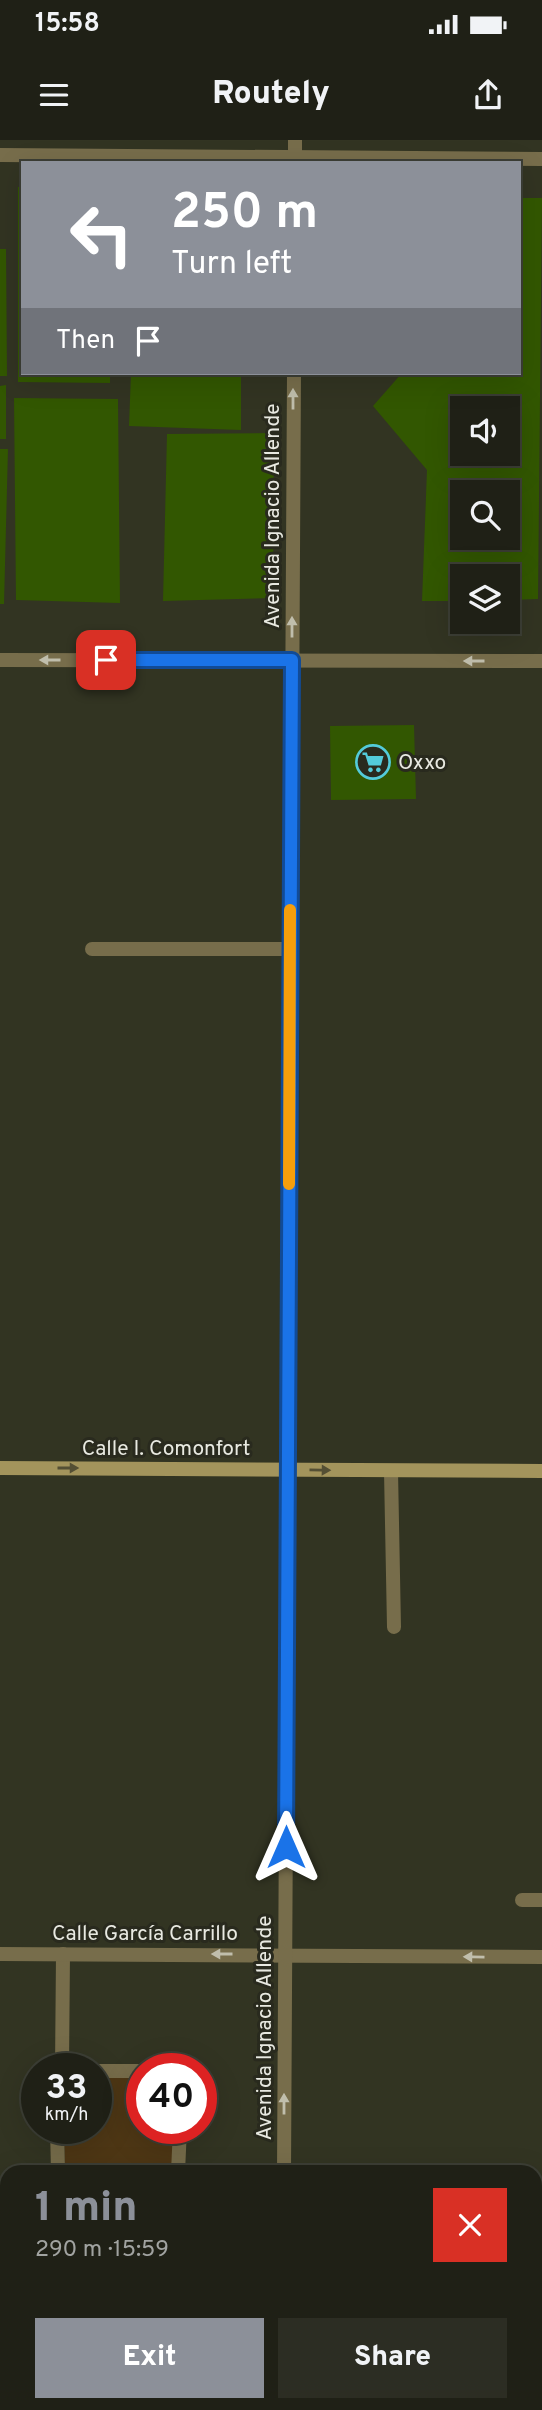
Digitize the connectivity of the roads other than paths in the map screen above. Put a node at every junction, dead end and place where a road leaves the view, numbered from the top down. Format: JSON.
{"nodes":[{"id":1,"x":295,"y":140,"type":"edge"},
{"id":2,"x":0,"y":155,"type":"edge"},
{"id":3,"x":542,"y":159,"type":"edge"},
{"id":4,"x":295,"y":160,"type":"edge"},
{"id":5,"x":294,"y":375,"type":"edge"},
{"id":6,"x":0,"y":660,"type":"edge"},
{"id":7,"x":292,"y":660,"type":"junction"},
{"id":8,"x":542,"y":662,"type":"edge"},
{"id":9,"x":92,"y":949,"type":"dead end"},
{"id":10,"x":290,"y":949,"type":"junction"},
{"id":11,"x":0,"y":1468,"type":"edge"},
{"id":12,"x":288,"y":1470,"type":"junction"},
{"id":13,"x":390,"y":1471,"type":"junction"},
{"id":14,"x":542,"y":1471,"type":"edge"},
{"id":15,"x":394,"y":1627,"type":"dead end"},
{"id":16,"x":522,"y":1900,"type":"dead end"},
{"id":17,"x":542,"y":1900,"type":"edge"},
{"id":18,"x":0,"y":1954,"type":"edge"},
{"id":19,"x":63,"y":1954,"type":"junction"},
{"id":20,"x":285,"y":1955,"type":"junction"},
{"id":21,"x":542,"y":1957,"type":"edge"},
{"id":22,"x":62,"y":2053,"type":"edge"},
{"id":23,"x":57,"y":2144,"type":"edge"},
{"id":24,"x":179,"y":2144,"type":"edge"},
{"id":25,"x":58,"y":2165,"type":"edge"},
{"id":26,"x":178,"y":2165,"type":"edge"},
{"id":27,"x":284,"y":2165,"type":"edge"}],
"edges":[{"from":1,"to":4,"type":"street"},
{"from":2,"to":4,"type":"street"},
{"from":3,"to":4,"type":"street"},
{"from":7,"to":5,"type":"street","name":"Avenida Ignacio Allende","one_way":true},
{"from":7,"to":6,"type":"street","one_way":true},
{"from":8,"to":7,"type":"street","one_way":true},
{"from":7,"to":10,"type":"street","name":"Avenida Ignacio Allende"},
{"from":9,"to":10,"type":"street"},
{"from":10,"to":12,"type":"street","name":"Avenida Ignacio Allende"},
{"from":11,"to":12,"type":"main road","name":"Calle I. Comonfort","one_way":true},
{"from":12,"to":13,"type":"main road","name":"Calle I. Comonfort","one_way":true},
{"from":12,"to":20,"type":"street","name":"Avenida Ignacio Allende"},
{"from":13,"to":14,"type":"main road","name":"Calle I. Comonfort"},
{"from":13,"to":15,"type":"street"},
{"from":16,"to":17,"type":"street"},
{"from":18,"to":19,"type":"street","name":"Calle García Carrillo"},
{"from":20,"to":19,"type":"street","name":"Calle García Carrillo","one_way":true},
{"from":19,"to":22,"type":"street"},
{"from":21,"to":20,"type":"street","name":"Calle García Carrillo","one_way":true},
{"from":27,"to":20,"type":"street","name":"Avenida Ignacio Allende","one_way":true},
{"from":23,"to":25,"type":"street"},
{"from":24,"to":26,"type":"street"}]}
